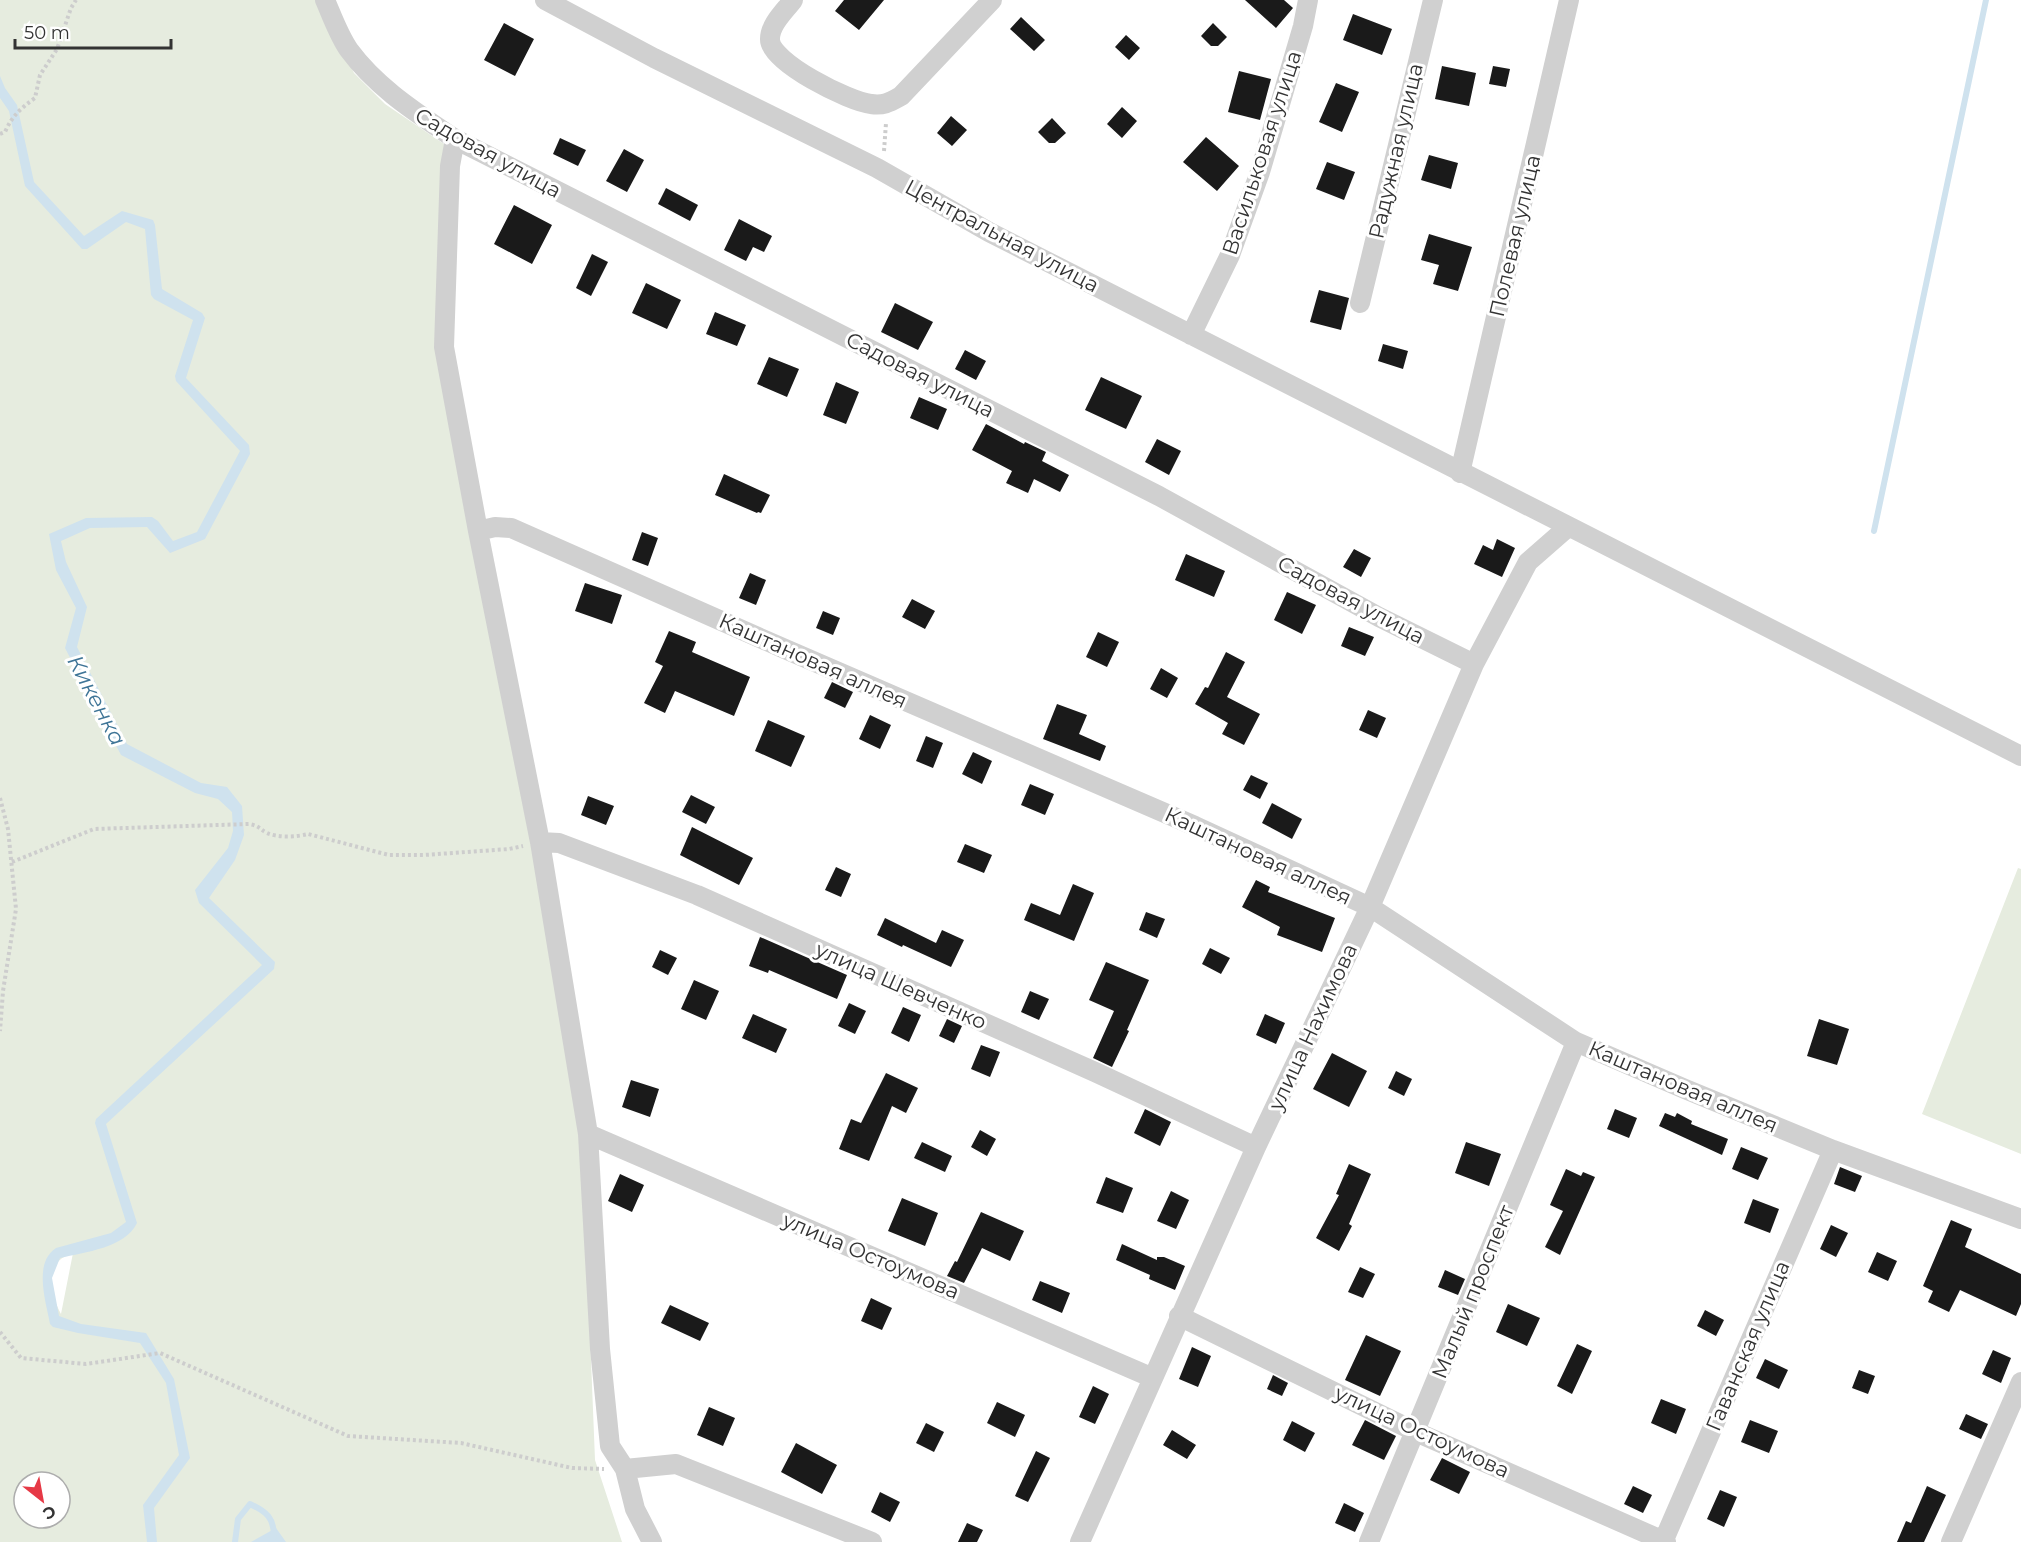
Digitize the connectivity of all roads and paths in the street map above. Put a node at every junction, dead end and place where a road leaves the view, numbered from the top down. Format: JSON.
{"nodes":[{"id":1,"x":76,"y":0,"type":"edge"},
{"id":2,"x":325,"y":0,"type":"edge"},
{"id":3,"x":545,"y":0,"type":"edge"},
{"id":4,"x":794,"y":0,"type":"edge"},
{"id":5,"x":992,"y":0,"type":"edge"},
{"id":6,"x":1308,"y":0,"type":"edge"},
{"id":7,"x":1433,"y":0,"type":"edge"},
{"id":8,"x":1569,"y":0,"type":"edge"},
{"id":9,"x":886,"y":120,"type":"dead end"},
{"id":10,"x":0,"y":134,"type":"edge"},
{"id":11,"x":455,"y":139,"type":"junction"},
{"id":12,"x":885,"y":144,"type":"dead end"},
{"id":13,"x":1360,"y":303,"type":"dead end"},
{"id":14,"x":1191,"y":335,"type":"junction"},
{"id":15,"x":1460,"y":473,"type":"junction"},
{"id":16,"x":1568,"y":527,"type":"junction"},
{"id":17,"x":478,"y":531,"type":"junction"},
{"id":18,"x":1474,"y":664,"type":"junction"},
{"id":19,"x":2021,"y":756,"type":"edge"},
{"id":20,"x":0,"y":798,"type":"edge"},
{"id":21,"x":540,"y":842,"type":"junction"},
{"id":22,"x":12,"y":862,"type":"junction"},
{"id":23,"x":1370,"y":907,"type":"junction"},
{"id":24,"x":0,"y":1030,"type":"edge"},
{"id":25,"x":1576,"y":1042,"type":"junction"},
{"id":26,"x":588,"y":1134,"type":"junction"},
{"id":27,"x":1256,"y":1147,"type":"junction"},
{"id":28,"x":1833,"y":1149,"type":"junction"},
{"id":29,"x":2021,"y":1219,"type":"edge"},
{"id":30,"x":1179,"y":1316,"type":"junction"},
{"id":31,"x":0,"y":1332,"type":"edge"},
{"id":32,"x":1154,"y":1378,"type":"junction"},
{"id":33,"x":2021,"y":1382,"type":"edge"},
{"id":34,"x":1416,"y":1432,"type":"junction"},
{"id":35,"x":626,"y":1469,"type":"junction"},
{"id":36,"x":652,"y":1542,"type":"edge"},
{"id":37,"x":872,"y":1542,"type":"edge"},
{"id":38,"x":1080,"y":1542,"type":"edge"},
{"id":39,"x":1369,"y":1542,"type":"edge"},
{"id":40,"x":1664,"y":1542,"type":"edge"},
{"id":41,"x":1951,"y":1542,"type":"edge"}],
"edges":[{"from":1,"to":10,"type":"path"},
{"from":2,"to":11,"type":"street","name":"Садовая улица"},
{"from":3,"to":14,"type":"street","name":"Центральная улица"},
{"from":4,"to":5,"type":"street"},
{"from":6,"to":14,"type":"street","name":"Васильковая улица"},
{"from":7,"to":13,"type":"street","name":"Радужная улица"},
{"from":8,"to":15,"type":"street","name":"Полевая улица"},
{"from":9,"to":12,"type":"path"},
{"from":11,"to":17,"type":"street"},
{"from":11,"to":18,"type":"street","name":"Садовая улица"},
{"from":14,"to":15,"type":"street","name":"Центральная улица"},
{"from":15,"to":16,"type":"street","name":"Центральная улица"},
{"from":16,"to":18,"type":"street","name":"улица Нахимова"},
{"from":16,"to":19,"type":"street","name":"Центральная улица"},
{"from":17,"to":21,"type":"street"},
{"from":17,"to":23,"type":"street","name":"Каштановая аллея"},
{"from":18,"to":23,"type":"street","name":"улица Нахимова"},
{"from":20,"to":22,"type":"path"},
{"from":21,"to":22,"type":"path"},
{"from":21,"to":26,"type":"street"},
{"from":21,"to":27,"type":"street","name":"улица Шевченко"},
{"from":22,"to":24,"type":"path"},
{"from":23,"to":25,"type":"street","name":"Каштановая аллея"},
{"from":23,"to":27,"type":"street","name":"улица Нахимова"},
{"from":25,"to":28,"type":"street","name":"Каштановая аллея"},
{"from":25,"to":34,"type":"street","name":"Малый проспект"},
{"from":26,"to":32,"type":"street","name":"улица Остоумова"},
{"from":26,"to":35,"type":"street"},
{"from":27,"to":30,"type":"street","name":"улица Нахимова"},
{"from":28,"to":29,"type":"street","name":"Каштановая аллея"},
{"from":28,"to":40,"type":"street","name":"Гаванская улица"},
{"from":30,"to":32,"type":"street","name":"улица Нахимова"},
{"from":30,"to":34,"type":"street","name":"улица Остоумова"},
{"from":31,"to":35,"type":"path"},
{"from":32,"to":38,"type":"street","name":"улица Нахимова"},
{"from":33,"to":41,"type":"street"},
{"from":34,"to":39,"type":"street","name":"Малый проспект"},
{"from":34,"to":40,"type":"street","name":"улица Остоумова"},
{"from":35,"to":36,"type":"street"},
{"from":35,"to":37,"type":"street"}]}
